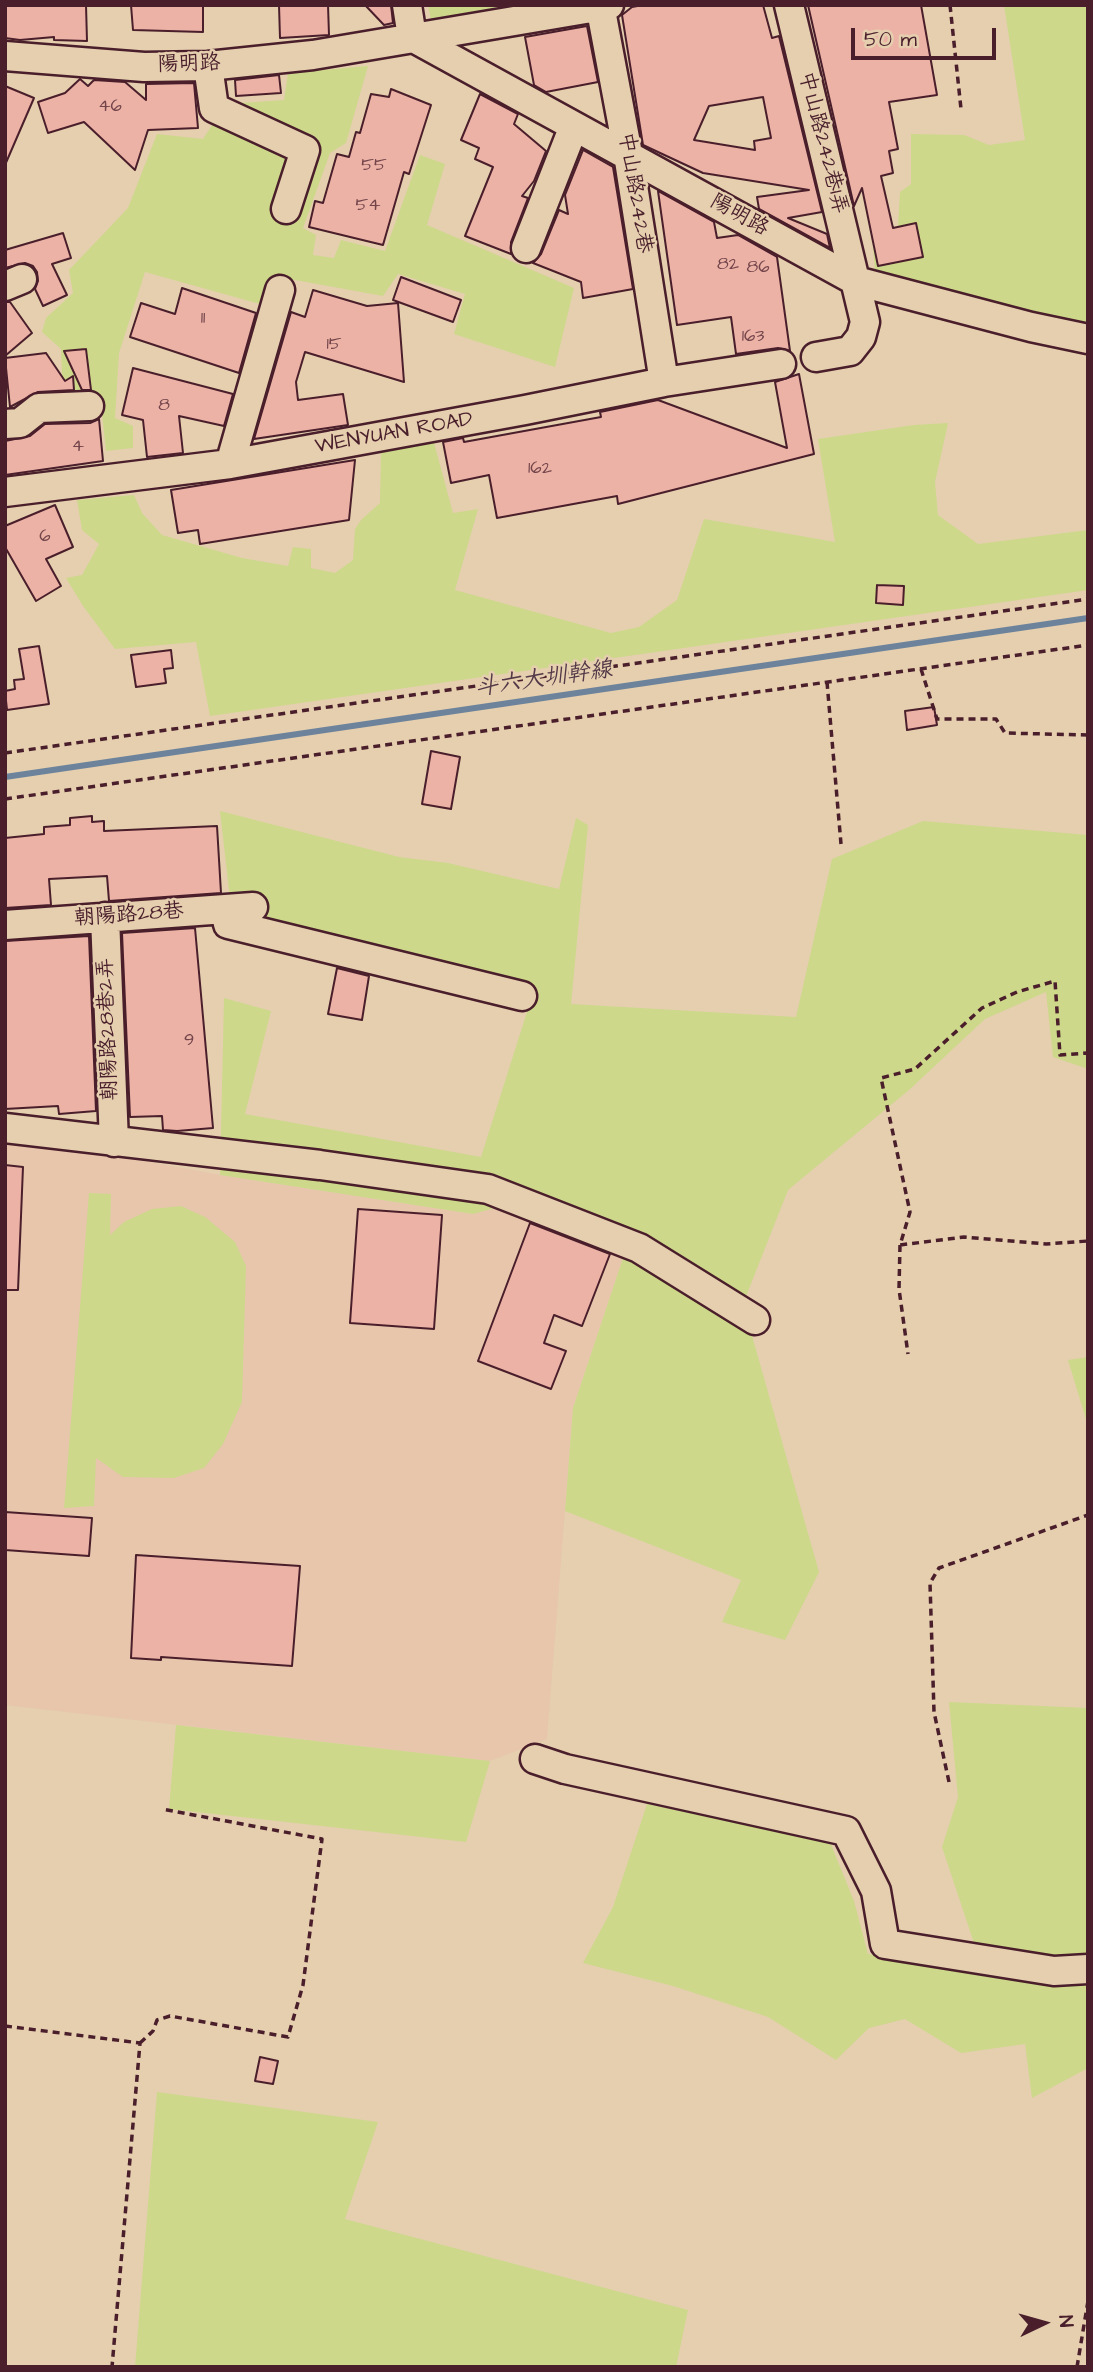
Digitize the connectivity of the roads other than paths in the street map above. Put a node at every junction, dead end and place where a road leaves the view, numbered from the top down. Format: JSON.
{"nodes":[{"id":1,"x":407,"y":5,"type":"edge"},
{"id":2,"x":789,"y":5,"type":"edge"},
{"id":3,"x":603,"y":6,"type":"edge"},
{"id":4,"x":412,"y":37,"type":"junction"},
{"id":5,"x":5,"y":56,"type":"edge"},
{"id":6,"x":208,"y":66,"type":"junction"},
{"id":7,"x":574,"y":126,"type":"junction"},
{"id":8,"x":628,"y":154,"type":"junction"},
{"id":9,"x":286,"y":209,"type":"dead end"},
{"id":10,"x":526,"y":248,"type":"dead end"},
{"id":11,"x":856,"y":281,"type":"junction"},
{"id":12,"x":280,"y":290,"type":"dead end"},
{"id":13,"x":1088,"y":340,"type":"edge"},
{"id":14,"x":816,"y":358,"type":"dead end"},
{"id":15,"x":781,"y":364,"type":"dead end"},
{"id":16,"x":664,"y":382,"type":"junction"},
{"id":17,"x":89,"y":406,"type":"dead end"},
{"id":18,"x":5,"y":424,"type":"edge"},
{"id":19,"x":230,"y":464,"type":"junction"},
{"id":20,"x":5,"y":492,"type":"edge"},
{"id":21,"x":253,"y":907,"type":"dead end"},
{"id":22,"x":225,"y":909,"type":"junction"},
{"id":23,"x":104,"y":917,"type":"junction"},
{"id":24,"x":5,"y":925,"type":"edge"},
{"id":25,"x":522,"y":996,"type":"dead end"},
{"id":26,"x":5,"y":1128,"type":"edge"},
{"id":27,"x":114,"y":1142,"type":"junction"},
{"id":28,"x":755,"y":1320,"type":"dead end"},
{"id":29,"x":536,"y":1759,"type":"dead end"},
{"id":30,"x":1088,"y":1969,"type":"edge"}],
"edges":[{"from":1,"to":4,"type":"street"},
{"from":2,"to":11,"type":"street","name":"中山路242巷1弄"},
{"from":3,"to":4,"type":"street","name":"陽明路"},
{"from":3,"to":8,"type":"street","name":"中山路242巷"},
{"from":4,"to":6,"type":"street","name":"陽明路"},
{"from":4,"to":7,"type":"street","name":"陽明路"},
{"from":5,"to":6,"type":"street","name":"陽明路"},
{"from":6,"to":9,"type":"street"},
{"from":7,"to":8,"type":"street","name":"陽明路"},
{"from":7,"to":10,"type":"street"},
{"from":8,"to":11,"type":"street","name":"陽明路"},
{"from":8,"to":16,"type":"street","name":"中山路242巷"},
{"from":11,"to":13,"type":"street","name":"陽明路"},
{"from":11,"to":14,"type":"street","name":"中山路242巷1弄"},
{"from":12,"to":19,"type":"street"},
{"from":15,"to":16,"type":"street","name":"WENYUAN ROAD"},
{"from":16,"to":19,"type":"street","name":"WENYUAN ROAD"},
{"from":17,"to":18,"type":"street"},
{"from":19,"to":20,"type":"street","name":"WENYUAN ROAD"},
{"from":21,"to":22,"type":"street","name":"朝陽路28巷"},
{"from":22,"to":23,"type":"street","name":"朝陽路28巷"},
{"from":22,"to":25,"type":"street"},
{"from":23,"to":24,"type":"street","name":"朝陽路28巷"},
{"from":23,"to":27,"type":"street","name":"朝陽路28巷2弄"},
{"from":26,"to":27,"type":"street"},
{"from":27,"to":28,"type":"street"},
{"from":29,"to":30,"type":"street"}]}
